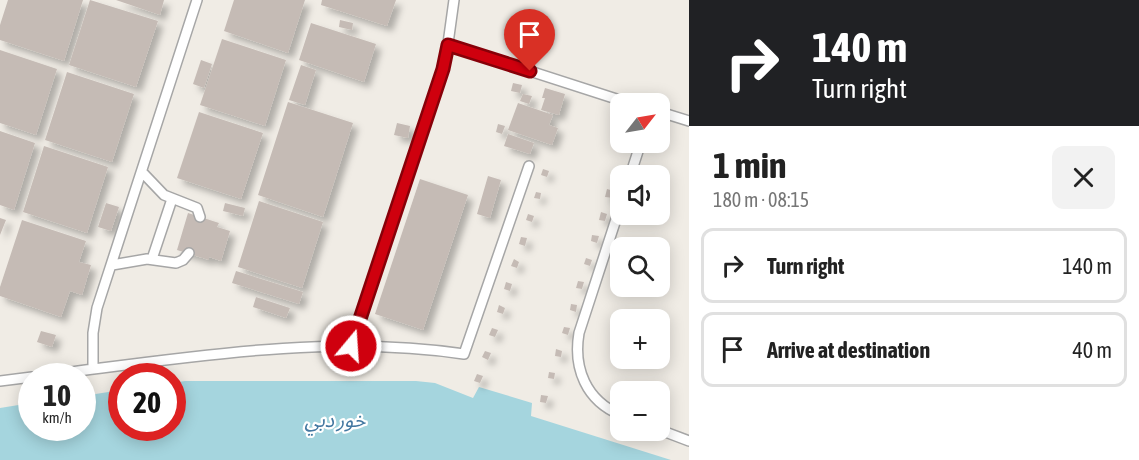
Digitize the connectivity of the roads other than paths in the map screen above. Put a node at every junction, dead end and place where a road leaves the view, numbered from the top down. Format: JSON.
{"nodes":[{"id":1,"x":196,"y":0,"type":"edge"},
{"id":2,"x":454,"y":0,"type":"edge"},
{"id":3,"x":448,"y":45,"type":"junction"},
{"id":4,"x":610,"y":97,"type":"edge"},
{"id":5,"x":670,"y":115,"type":"edge"},
{"id":6,"x":689,"y":121,"type":"edge"},
{"id":7,"x":529,"y":166,"type":"dead end"},
{"id":8,"x":142,"y":172,"type":"junction"},
{"id":9,"x":172,"y":199,"type":"junction"},
{"id":10,"x":200,"y":217,"type":"dead end"},
{"id":11,"x":614,"y":225,"type":"edge"},
{"id":12,"x":189,"y":253,"type":"dead end"},
{"id":13,"x":153,"y":259,"type":"junction"},
{"id":14,"x":112,"y":265,"type":"junction"},
{"id":15,"x":351,"y":346,"type":"junction"},
{"id":16,"x":93,"y":363,"type":"edge"},
{"id":17,"x":96,"y":369,"type":"edge"},
{"id":18,"x":18,"y":379,"type":"edge"},
{"id":19,"x":0,"y":381,"type":"edge"},
{"id":20,"x":610,"y":410,"type":"edge"},
{"id":21,"x":670,"y":434,"type":"edge"},
{"id":22,"x":689,"y":441,"type":"edge"}],
"edges":[{"from":1,"to":8,"type":"lane"},
{"from":2,"to":3,"type":"lane"},
{"from":3,"to":4,"type":"lane"},
{"from":3,"to":15,"type":"lane"},
{"from":5,"to":6,"type":"lane"},
{"from":7,"to":15,"type":"lane"},
{"from":8,"to":9,"type":"lane"},
{"from":8,"to":14,"type":"lane"},
{"from":9,"to":10,"type":"lane"},
{"from":9,"to":13,"type":"lane"},
{"from":11,"to":20,"type":"lane"},
{"from":12,"to":13,"type":"lane"},
{"from":13,"to":14,"type":"lane"},
{"from":14,"to":16,"type":"lane"},
{"from":15,"to":17,"type":"lane"},
{"from":18,"to":19,"type":"lane"},
{"from":21,"to":22,"type":"lane"}]}
